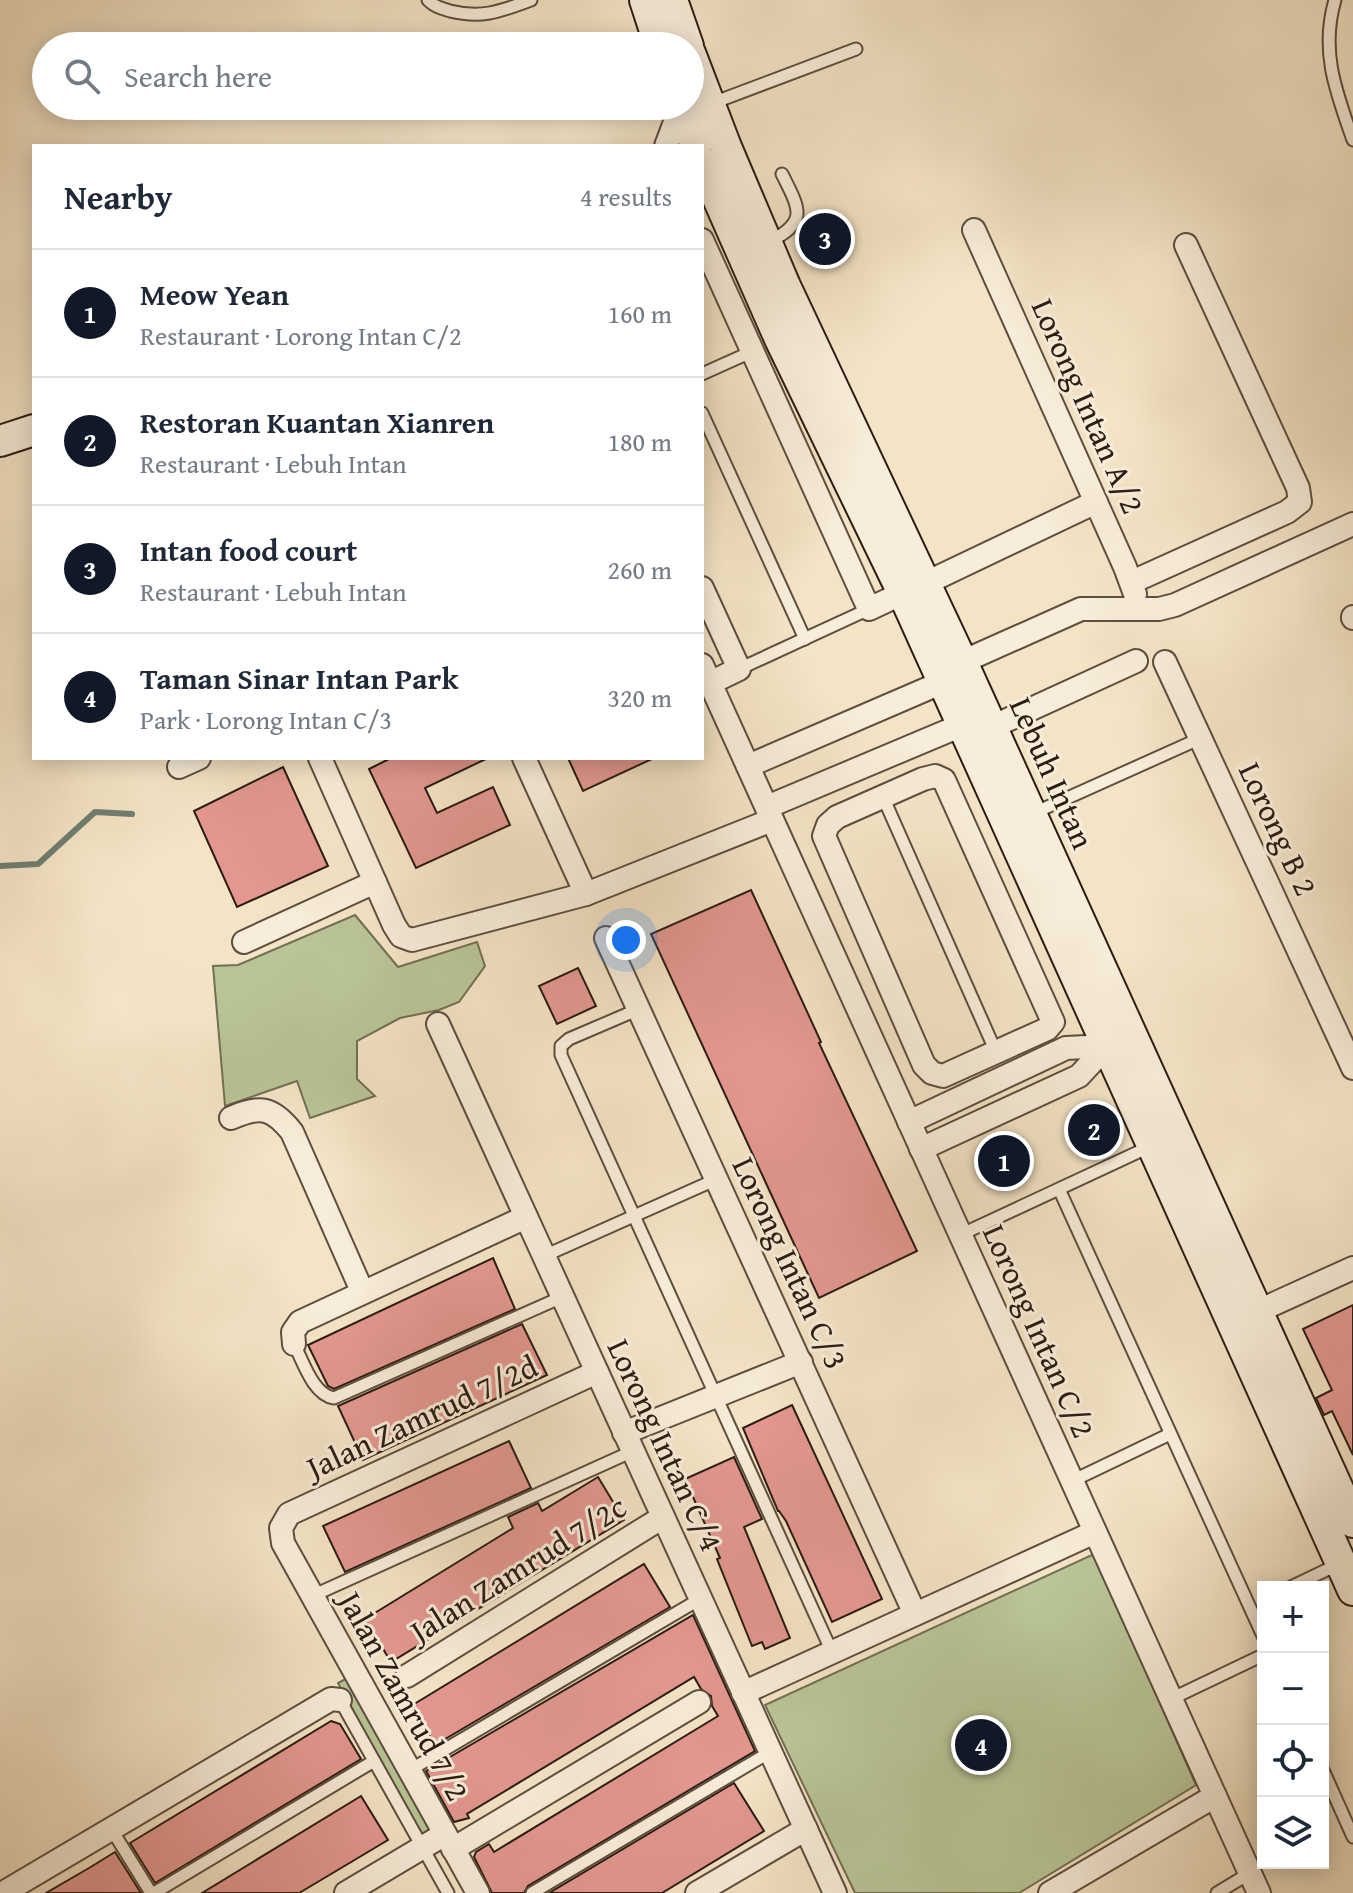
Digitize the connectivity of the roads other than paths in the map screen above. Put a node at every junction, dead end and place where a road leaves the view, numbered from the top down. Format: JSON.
{"nodes":[{"id":1,"x":428,"y":0,"type":"edge"},
{"id":2,"x":531,"y":0,"type":"edge"},
{"id":3,"x":645,"y":0,"type":"edge"},
{"id":4,"x":672,"y":0,"type":"edge"},
{"id":5,"x":1335,"y":0,"type":"edge"},
{"id":6,"x":655,"y":32,"type":"edge"},
{"id":7,"x":683,"y":32,"type":"edge"},
{"id":8,"x":856,"y":49,"type":"dead end"},
{"id":9,"x":704,"y":101,"type":"edge"},
{"id":10,"x":682,"y":120,"type":"edge"},
{"id":11,"x":696,"y":120,"type":"edge"},
{"id":12,"x":1353,"y":140,"type":"edge"},
{"id":13,"x":667,"y":144,"type":"edge"},
{"id":14,"x":703,"y":144,"type":"edge"},
{"id":15,"x":706,"y":153,"type":"edge"},
{"id":16,"x":782,"y":174,"type":"dead end"},
{"id":17,"x":711,"y":199,"type":"edge"},
{"id":18,"x":974,"y":230,"type":"dead end"},
{"id":19,"x":767,"y":243,"type":"junction"},
{"id":20,"x":704,"y":245,"type":"edge"},
{"id":21,"x":1186,"y":245,"type":"dead end"},
{"id":22,"x":785,"y":286,"type":"junction"},
{"id":23,"x":780,"y":339,"type":"junction"},
{"id":24,"x":751,"y":352,"type":"junction"},
{"id":25,"x":704,"y":373,"type":"edge"},
{"id":26,"x":704,"y":417,"type":"edge"},
{"id":27,"x":32,"y":431,"type":"edge"},
{"id":28,"x":0,"y":441,"type":"edge"},
{"id":29,"x":1096,"y":502,"type":"junction"},
{"id":30,"x":1353,"y":524,"type":"edge"},
{"id":31,"x":1132,"y":582,"type":"junction"},
{"id":32,"x":914,"y":588,"type":"junction"},
{"id":33,"x":704,"y":592,"type":"edge"},
{"id":34,"x":869,"y":609,"type":"junction"},
{"id":35,"x":1138,"y":610,"type":"junction"},
{"id":36,"x":805,"y":639,"type":"junction"},
{"id":37,"x":1136,"y":661,"type":"dead end"},
{"id":38,"x":1165,"y":662,"type":"dead end"},
{"id":39,"x":739,"y":669,"type":"junction"},
{"id":40,"x":953,"y":672,"type":"junction"},
{"id":41,"x":706,"y":674,"type":"edge"},
{"id":42,"x":962,"y":725,"type":"junction"},
{"id":43,"x":992,"y":727,"type":"junction"},
{"id":44,"x":1201,"y":738,"type":"junction"},
{"id":45,"x":321,"y":760,"type":"edge"},
{"id":46,"x":525,"y":760,"type":"edge"},
{"id":47,"x":868,"y":765,"type":"junction"},
{"id":48,"x":748,"y":766,"type":"junction"},
{"id":49,"x":883,"y":797,"type":"junction"},
{"id":50,"x":769,"y":814,"type":"junction"},
{"id":51,"x":1031,"y":814,"type":"junction"},
{"id":52,"x":375,"y":882,"type":"junction"},
{"id":53,"x":586,"y":894,"type":"junction"},
{"id":54,"x":606,"y":938,"type":"dead end"},
{"id":55,"x":244,"y":942,"type":"dead end"},
{"id":56,"x":639,"y":1008,"type":"junction"},
{"id":57,"x":438,"y":1024,"type":"dead end"},
{"id":58,"x":1119,"y":1040,"type":"junction"},
{"id":59,"x":1066,"y":1048,"type":"junction"},
{"id":60,"x":996,"y":1052,"type":"junction"},
{"id":61,"x":1353,"y":1068,"type":"edge"},
{"id":62,"x":1007,"y":1076,"type":"junction"},
{"id":63,"x":1079,"y":1076,"type":"junction"},
{"id":64,"x":231,"y":1118,"type":"dead end"},
{"id":65,"x":909,"y":1122,"type":"junction"},
{"id":66,"x":1152,"y":1146,"type":"junction"},
{"id":67,"x":921,"y":1149,"type":"junction"},
{"id":68,"x":717,"y":1179,"type":"junction"},
{"id":69,"x":1059,"y":1189,"type":"junction"},
{"id":70,"x":526,"y":1217,"type":"junction"},
{"id":71,"x":633,"y":1217,"type":"junction"},
{"id":72,"x":960,"y":1235,"type":"junction"},
{"id":73,"x":544,"y":1256,"type":"junction"},
{"id":74,"x":1353,"y":1268,"type":"edge"},
{"id":75,"x":362,"y":1291,"type":"junction"},
{"id":76,"x":562,"y":1297,"type":"junction"},
{"id":77,"x":1246,"y":1316,"type":"junction"},
{"id":78,"x":294,"y":1344,"type":"joint"},
{"id":79,"x":801,"y":1362,"type":"junction"},
{"id":80,"x":597,"y":1372,"type":"junction"},
{"id":81,"x":715,"y":1398,"type":"junction"},
{"id":82,"x":1170,"y":1434,"type":"junction"},
{"id":83,"x":629,"y":1442,"type":"junction"},
{"id":84,"x":1072,"y":1481,"type":"junction"},
{"id":85,"x":663,"y":1517,"type":"junction"},
{"id":86,"x":1353,"y":1522,"type":"edge"},
{"id":87,"x":281,"y":1528,"type":"joint"},
{"id":88,"x":1095,"y":1532,"type":"junction"},
{"id":89,"x":1347,"y":1576,"type":"edge"},
{"id":90,"x":1322,"y":1581,"type":"edge"},
{"id":91,"x":312,"y":1596,"type":"junction"},
{"id":92,"x":700,"y":1599,"type":"junction"},
{"id":93,"x":1257,"y":1603,"type":"edge"},
{"id":94,"x":1250,"y":1606,"type":"junction"},
{"id":95,"x":915,"y":1614,"type":"junction"},
{"id":96,"x":1257,"y":1622,"type":"edge"},
{"id":97,"x":832,"y":1652,"type":"junction"},
{"id":98,"x":1257,"y":1658,"type":"edge"},
{"id":99,"x":407,"y":1676,"type":"dead end"},
{"id":100,"x":743,"y":1693,"type":"junction"},
{"id":101,"x":1171,"y":1699,"type":"junction"},
{"id":102,"x":340,"y":1700,"type":"joint"},
{"id":103,"x":699,"y":1702,"type":"dead end"},
{"id":104,"x":770,"y":1752,"type":"junction"},
{"id":105,"x":374,"y":1761,"type":"junction"},
{"id":106,"x":410,"y":1770,"type":"junction"},
{"id":107,"x":1329,"y":1783,"type":"edge"},
{"id":108,"x":1215,"y":1796,"type":"junction"},
{"id":109,"x":110,"y":1827,"type":"junction"},
{"id":110,"x":806,"y":1829,"type":"junction"},
{"id":111,"x":1353,"y":1837,"type":"edge"},
{"id":112,"x":449,"y":1842,"type":"junction"},
{"id":113,"x":422,"y":1847,"type":"junction"},
{"id":114,"x":1254,"y":1883,"type":"edge"},
{"id":115,"x":3,"y":1893,"type":"edge"},
{"id":116,"x":153,"y":1893,"type":"edge"},
{"id":117,"x":346,"y":1893,"type":"edge"},
{"id":118,"x":448,"y":1893,"type":"edge"},
{"id":119,"x":478,"y":1893,"type":"edge"},
{"id":120,"x":532,"y":1893,"type":"edge"},
{"id":121,"x":697,"y":1893,"type":"edge"},
{"id":122,"x":835,"y":1893,"type":"edge"},
{"id":123,"x":1050,"y":1893,"type":"edge"},
{"id":124,"x":1217,"y":1893,"type":"edge"}],
"edges":[{"from":1,"to":2,"type":"lane"},
{"from":3,"to":6,"type":"main road"},
{"from":4,"to":7,"type":"main road"},
{"from":5,"to":12,"type":"lane"},
{"from":8,"to":9,"type":"lane"},
{"from":10,"to":13,"type":"street"},
{"from":11,"to":14,"type":"main road","name":"Lebuh Intan"},
{"from":15,"to":17,"type":"main road","name":"Lebuh Intan"},
{"from":15,"to":19,"type":"main road","name":"Lebuh Intan"},
{"from":16,"to":19,"type":"lane"},
{"from":17,"to":23,"type":"main road","name":"Lebuh Intan"},
{"from":18,"to":29,"type":"street","name":"Lorong Intan A/2"},
{"from":19,"to":22,"type":"main road","name":"Lebuh Intan"},
{"from":20,"to":24,"type":"street"},
{"from":21,"to":31,"type":"street"},
{"from":22,"to":23,"type":"main road"},
{"from":22,"to":32,"type":"main road","name":"Lebuh Intan"},
{"from":23,"to":24,"type":"street"},
{"from":23,"to":32,"type":"main road","name":"Lebuh Intan"},
{"from":24,"to":25,"type":"lane"},
{"from":24,"to":34,"type":"street"},
{"from":26,"to":36,"type":"lane"},
{"from":27,"to":28,"type":"main road"},
{"from":29,"to":31,"type":"street","name":"Lorong Intan A/2"},
{"from":29,"to":32,"type":"street"},
{"from":30,"to":35,"type":"street"},
{"from":31,"to":35,"type":"street","name":"Lorong Intan A/2"},
{"from":32,"to":34,"type":"street"},
{"from":32,"to":40,"type":"main road","name":"Lebuh Intan"},
{"from":33,"to":39,"type":"street"},
{"from":34,"to":36,"type":"lane"},
{"from":35,"to":40,"type":"street"},
{"from":36,"to":39,"type":"lane"},
{"from":37,"to":43,"type":"street"},
{"from":38,"to":44,"type":"street","name":"Lorong B 2"},
{"from":39,"to":41,"type":"street"},
{"from":40,"to":42,"type":"main road","name":"Lebuh Intan"},
{"from":40,"to":43,"type":"main road","name":"Lebuh Intan"},
{"from":40,"to":48,"type":"street"},
{"from":41,"to":48,"type":"street","name":"Lorong Intan C/2"},
{"from":42,"to":47,"type":"street"},
{"from":42,"to":58,"type":"main road","name":"Lebuh Intan"},
{"from":43,"to":51,"type":"main road","name":"Lebuh Intan"},
{"from":44,"to":51,"type":"lane"},
{"from":44,"to":61,"type":"street","name":"Lorong B 2"},
{"from":45,"to":52,"type":"street"},
{"from":46,"to":53,"type":"street"},
{"from":47,"to":49,"type":"street"},
{"from":47,"to":50,"type":"street"},
{"from":48,"to":50,"type":"street","name":"Lorong Intan C/2"},
{"from":49,"to":60,"type":"lane"},
{"from":49,"to":60,"type":"street"},
{"from":49,"to":60,"type":"street"},
{"from":50,"to":53,"type":"street"},
{"from":50,"to":65,"type":"street","name":"Lorong Intan C/2"},
{"from":51,"to":58,"type":"main road","name":"Lebuh Intan"},
{"from":52,"to":53,"type":"street"},
{"from":52,"to":55,"type":"street"},
{"from":54,"to":56,"type":"street","name":"Lorong Intan C/3"},
{"from":56,"to":68,"type":"street","name":"Lorong Intan C/3"},
{"from":56,"to":71,"type":"lane"},
{"from":57,"to":70,"type":"street","name":"Lorong Intan C/4"},
{"from":58,"to":59,"type":"street"},
{"from":58,"to":63,"type":"street"},
{"from":58,"to":66,"type":"main road","name":"Lebuh Intan"},
{"from":58,"to":77,"type":"main road","name":"Lebuh Intan"},
{"from":59,"to":62,"type":"street"},
{"from":59,"to":63,"type":"street"},
{"from":60,"to":62,"type":"street"},
{"from":62,"to":65,"type":"street"},
{"from":63,"to":67,"type":"street"},
{"from":64,"to":75,"type":"street"},
{"from":65,"to":67,"type":"street","name":"Lorong Intan C/2"},
{"from":66,"to":69,"type":"lane"},
{"from":66,"to":77,"type":"main road","name":"Lebuh Intan"},
{"from":67,"to":72,"type":"street","name":"Lorong Intan C/2"},
{"from":68,"to":71,"type":"lane"},
{"from":68,"to":79,"type":"street","name":"Lorong Intan C/3"},
{"from":69,"to":72,"type":"lane"},
{"from":69,"to":82,"type":"lane"},
{"from":70,"to":73,"type":"street","name":"Lorong Intan C/4"},
{"from":70,"to":75,"type":"street"},
{"from":71,"to":73,"type":"lane"},
{"from":71,"to":81,"type":"lane"},
{"from":72,"to":84,"type":"street","name":"Lorong Intan C/2"},
{"from":73,"to":76,"type":"street","name":"Lorong Intan C/4"},
{"from":74,"to":77,"type":"street"},
{"from":75,"to":78,"type":"street"},
{"from":76,"to":78,"type":"lane"},
{"from":76,"to":80,"type":"street","name":"Lorong Intan C/4"},
{"from":77,"to":86,"type":"main road","name":"Lebuh Intan"},
{"from":77,"to":89,"type":"main road","name":"Lebuh Intan"},
{"from":79,"to":81,"type":"street"},
{"from":79,"to":95,"type":"street","name":"Lorong Intan C/3"},
{"from":80,"to":83,"type":"street","name":"Lorong Intan C/4"},
{"from":80,"to":87,"type":"street","name":"Jalan Zamrud 7/2d"},
{"from":81,"to":83,"type":"street"},
{"from":81,"to":97,"type":"lane"},
{"from":82,"to":84,"type":"lane"},
{"from":82,"to":94,"type":"lane"},
{"from":83,"to":85,"type":"street","name":"Lorong Intan C/4"},
{"from":83,"to":91,"type":"lane"},
{"from":84,"to":88,"type":"street","name":"Lorong Intan C/2"},
{"from":85,"to":92,"type":"street","name":"Lorong Intan C/4"},
{"from":85,"to":99,"type":"street","name":"Jalan Zamrud 7/2c"},
{"from":87,"to":91,"type":"street","name":"Jalan Zamrud 7/2"},
{"from":88,"to":95,"type":"street"},
{"from":88,"to":101,"type":"street","name":"Lorong Intan C/2"},
{"from":89,"to":90,"type":"lane"},
{"from":91,"to":106,"type":"street","name":"Jalan Zamrud 7/2"},
{"from":92,"to":100,"type":"street","name":"Lorong Intan C/4"},
{"from":92,"to":106,"type":"lane"},
{"from":93,"to":94,"type":"lane"},
{"from":94,"to":96,"type":"lane"},
{"from":95,"to":97,"type":"street"},
{"from":97,"to":100,"type":"street"},
{"from":98,"to":101,"type":"lane"},
{"from":100,"to":104,"type":"street","name":"Lorong Intan C/4"},
{"from":101,"to":108,"type":"street","name":"Lorong Intan C/2"},
{"from":102,"to":105,"type":"lane"},
{"from":102,"to":109,"type":"street"},
{"from":103,"to":112,"type":"street"},
{"from":104,"to":110,"type":"street","name":"Lorong Intan C/4"},
{"from":104,"to":120,"type":"lane"},
{"from":105,"to":113,"type":"lane"},
{"from":105,"to":116,"type":"lane"},
{"from":106,"to":112,"type":"street","name":"Jalan Zamrud 7/2"},
{"from":107,"to":111,"type":"lane"},
{"from":108,"to":114,"type":"street","name":"Lorong Intan C/2"},
{"from":108,"to":123,"type":"street"},
{"from":109,"to":115,"type":"street"},
{"from":109,"to":116,"type":"lane"},
{"from":110,"to":121,"type":"street"},
{"from":110,"to":122,"type":"street","name":"Lorong Intan C/4"},
{"from":112,"to":113,"type":"street"},
{"from":112,"to":119,"type":"street","name":"Jalan Zamrud 7/2"},
{"from":113,"to":117,"type":"street"},
{"from":113,"to":118,"type":"lane"},
{"from":114,"to":124,"type":"lane"}]}
